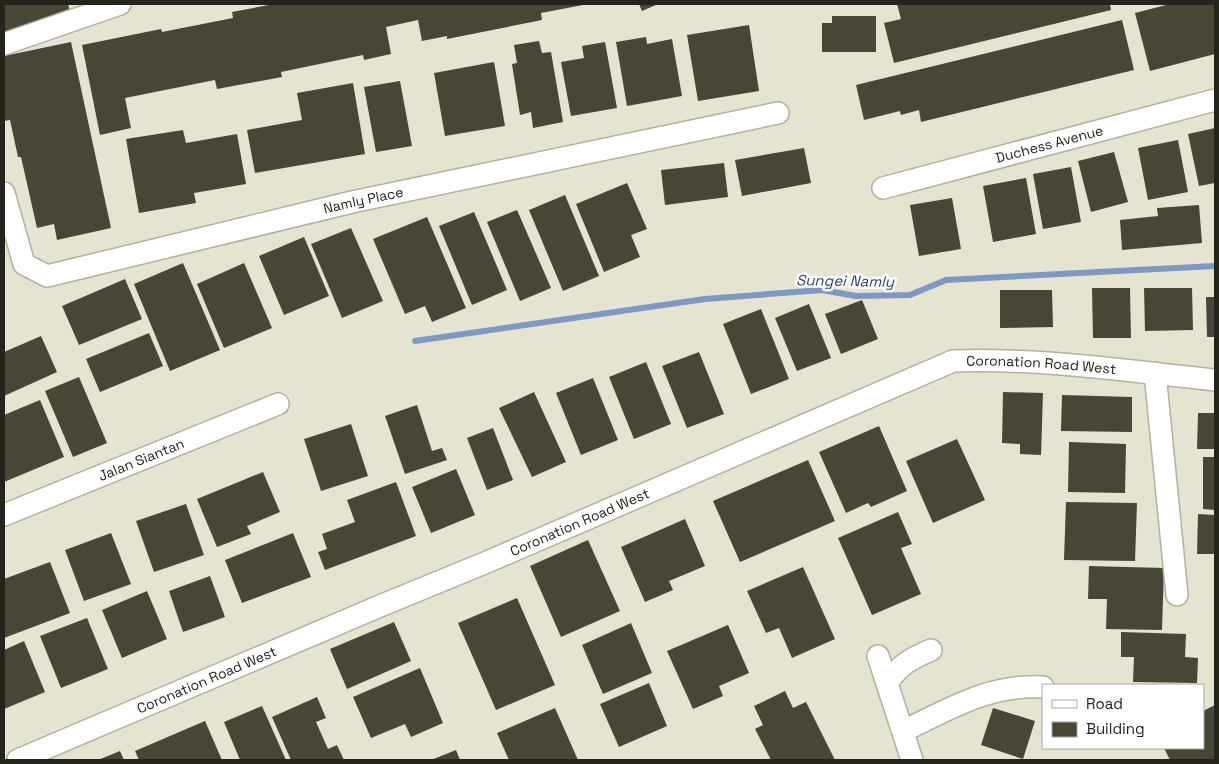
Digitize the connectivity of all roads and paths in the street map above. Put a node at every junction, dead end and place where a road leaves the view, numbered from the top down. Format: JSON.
{"nodes":[{"id":1,"x":120,"y":4,"type":"edge"},
{"id":2,"x":4,"y":44,"type":"edge"},
{"id":3,"x":1215,"y":100,"type":"edge"},
{"id":4,"x":778,"y":113,"type":"dead end"},
{"id":5,"x":883,"y":188,"type":"dead end"},
{"id":6,"x":4,"y":193,"type":"edge"},
{"id":7,"x":1155,"y":374,"type":"junction"},
{"id":8,"x":1215,"y":380,"type":"edge"},
{"id":9,"x":278,"y":404,"type":"dead end"},
{"id":10,"x":4,"y":515,"type":"edge"},
{"id":11,"x":1177,"y":595,"type":"dead end"},
{"id":12,"x":931,"y":650,"type":"dead end"},
{"id":13,"x":878,"y":656,"type":"dead end"},
{"id":14,"x":887,"y":683,"type":"junction"},
{"id":15,"x":1042,"y":687,"type":"edge"},
{"id":16,"x":902,"y":731,"type":"junction"},
{"id":17,"x":18,"y":760,"type":"edge"},
{"id":18,"x":912,"y":760,"type":"edge"}],
"edges":[{"from":1,"to":2,"type":"street"},
{"from":3,"to":5,"type":"street","name":"Duchess Avenue"},
{"from":4,"to":6,"type":"street","name":"Namly Place"},
{"from":7,"to":8,"type":"street","name":"Coronation Road West"},
{"from":7,"to":11,"type":"street"},
{"from":7,"to":17,"type":"street","name":"Coronation Road West"},
{"from":9,"to":10,"type":"street","name":"Jalan Siantan"},
{"from":12,"to":14,"type":"street"},
{"from":13,"to":14,"type":"street"},
{"from":14,"to":16,"type":"street"},
{"from":15,"to":16,"type":"street"},
{"from":16,"to":18,"type":"street"}]}
